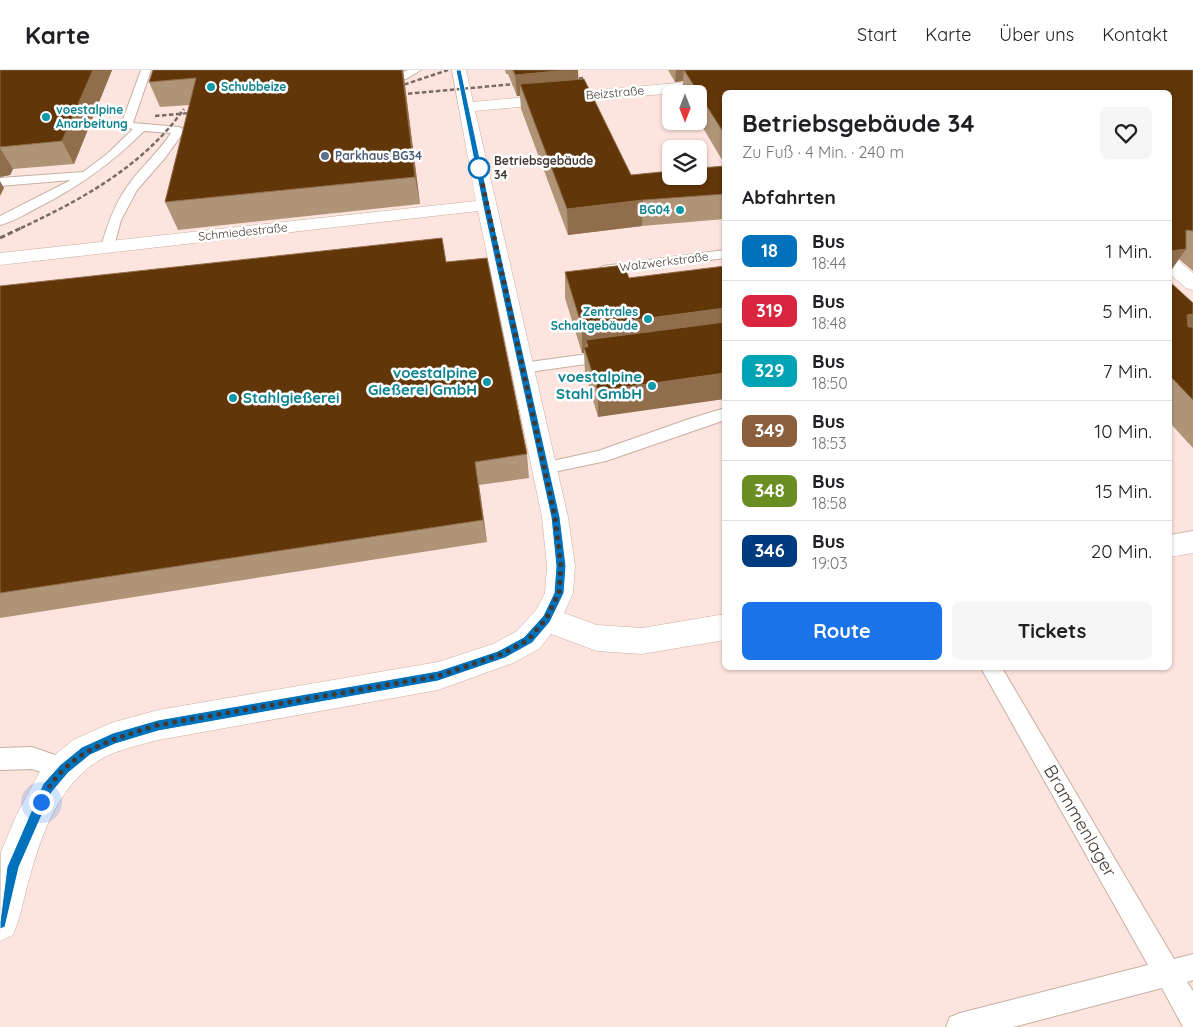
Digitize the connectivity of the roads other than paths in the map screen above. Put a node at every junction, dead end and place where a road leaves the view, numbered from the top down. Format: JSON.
{"nodes":[{"id":1,"x":146,"y":70,"type":"edge"},
{"id":2,"x":416,"y":70,"type":"edge"},
{"id":3,"x":459,"y":70,"type":"edge"},
{"id":4,"x":365,"y":82,"type":"edge"},
{"id":5,"x":735,"y":82,"type":"edge"},
{"id":6,"x":466,"y":107,"type":"junction"},
{"id":7,"x":141,"y":127,"type":"junction"},
{"id":8,"x":85,"y":174,"type":"junction"},
{"id":9,"x":0,"y":182,"type":"edge"},
{"id":10,"x":486,"y":206,"type":"junction"},
{"id":11,"x":0,"y":221,"type":"edge"},
{"id":12,"x":108,"y":246,"type":"junction"},
{"id":13,"x":722,"y":254,"type":"edge"},
{"id":14,"x":0,"y":259,"type":"edge"},
{"id":15,"x":1172,"y":265,"type":"edge"},
{"id":16,"x":603,"y":270,"type":"edge"},
{"id":17,"x":1193,"y":284,"type":"edge"},
{"id":18,"x":629,"y":354,"type":"edge"},
{"id":19,"x":522,"y":368,"type":"junction"},
{"id":20,"x":722,"y":415,"type":"edge"},
{"id":21,"x":544,"y":468,"type":"junction"},
{"id":22,"x":1193,"y":542,"type":"edge"},
{"id":23,"x":1172,"y":546,"type":"edge"},
{"id":24,"x":546,"y":619,"type":"junction"},
{"id":25,"x":722,"y":627,"type":"edge"},
{"id":26,"x":992,"y":670,"type":"edge"},
{"id":27,"x":0,"y":759,"type":"edge"},
{"id":28,"x":64,"y":769,"type":"junction"},
{"id":29,"x":0,"y":922,"type":"edge"},
{"id":30,"x":1181,"y":971,"type":"edge"},
{"id":31,"x":1193,"y":1017,"type":"edge"},
{"id":32,"x":960,"y":1027,"type":"edge"}],
"edges":[{"from":1,"to":7,"type":"lane"},
{"from":2,"to":4,"type":"lane"},
{"from":3,"to":6,"type":"street"},
{"from":5,"to":6,"type":"street","name":"Beizstraße"},
{"from":6,"to":10,"type":"street"},
{"from":7,"to":8,"type":"lane"},
{"from":7,"to":12,"type":"lane"},
{"from":8,"to":9,"type":"lane"},
{"from":8,"to":11,"type":"lane"},
{"from":10,"to":12,"type":"street","name":"Schmiedestraße"},
{"from":10,"to":19,"type":"street"},
{"from":12,"to":14,"type":"street","name":"Schmiedestraße"},
{"from":13,"to":16,"type":"lane","name":"Walzwerkstraße"},
{"from":15,"to":17,"type":"street"},
{"from":18,"to":19,"type":"lane"},
{"from":19,"to":21,"type":"street"},
{"from":20,"to":21,"type":"lane"},
{"from":21,"to":24,"type":"street"},
{"from":22,"to":23,"type":"street"},
{"from":24,"to":25,"type":"street"},
{"from":24,"to":28,"type":"street"},
{"from":26,"to":30,"type":"lane","name":"Brammenlager"},
{"from":27,"to":28,"type":"lane"},
{"from":28,"to":29,"type":"street"},
{"from":30,"to":31,"type":"lane","name":"Brammenlager"},
{"from":30,"to":32,"type":"lane"}]}
